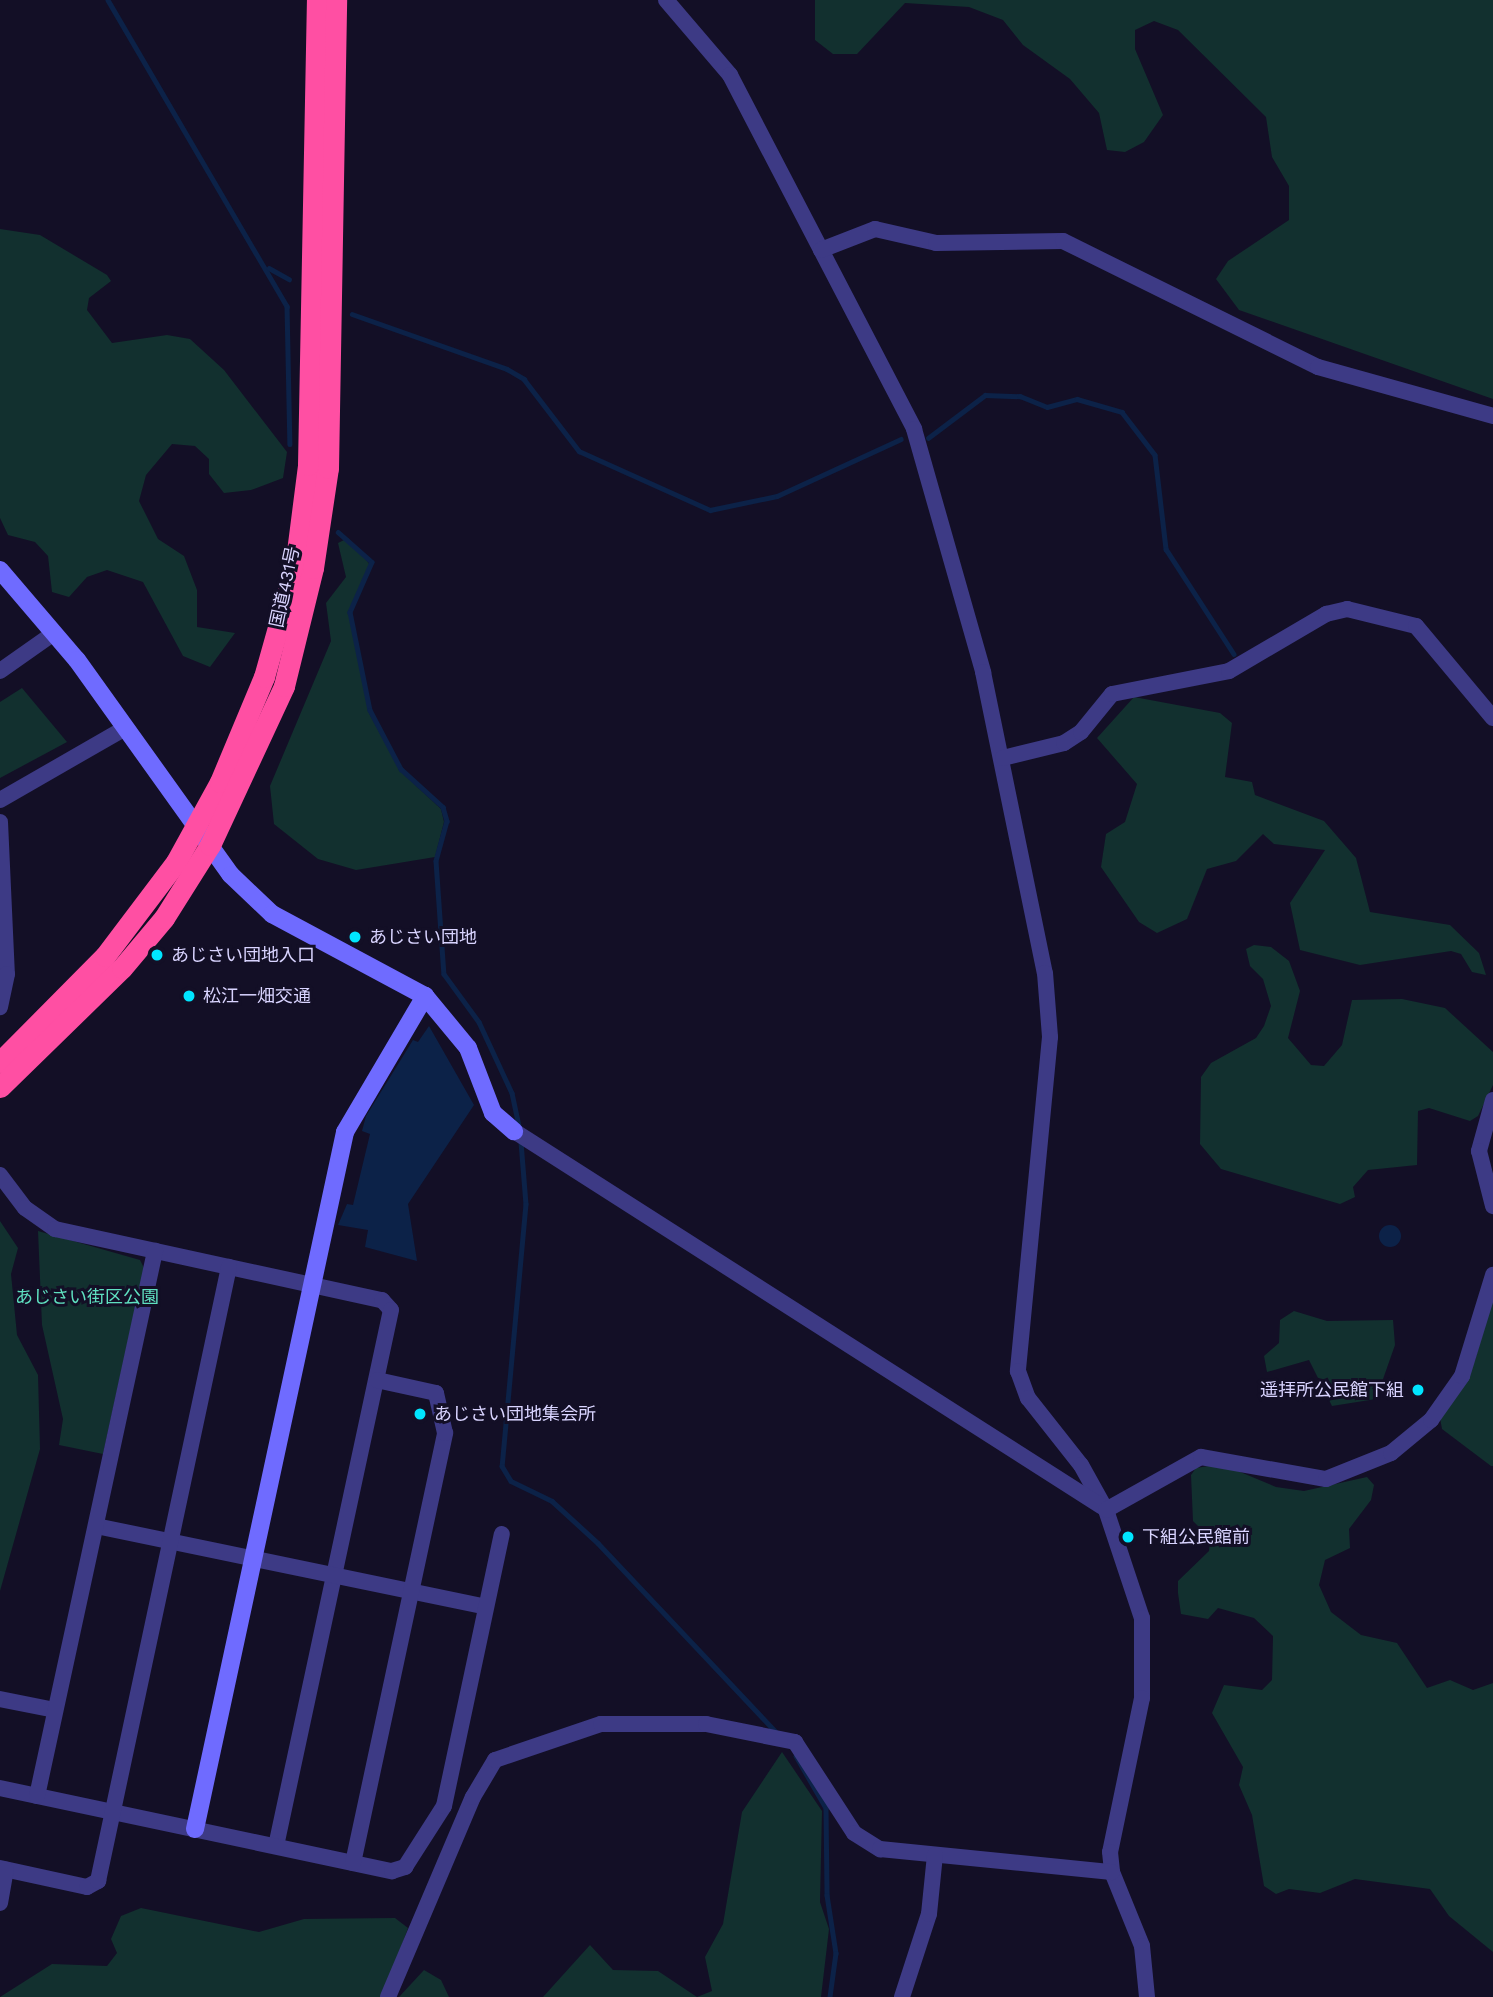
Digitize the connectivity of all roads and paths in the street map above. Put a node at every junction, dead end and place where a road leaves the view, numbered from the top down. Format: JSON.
{"nodes":[{"id":1,"x":317,"y":0,"type":"edge"},
{"id":2,"x":336,"y":0,"type":"edge"},
{"id":3,"x":666,"y":0,"type":"edge"},
{"id":4,"x":821,"y":250,"type":"junction"},
{"id":5,"x":1493,"y":416,"type":"edge"},
{"id":6,"x":0,"y":570,"type":"edge"},
{"id":7,"x":54,"y":632,"type":"junction"},
{"id":8,"x":0,"y":671,"type":"edge"},
{"id":9,"x":1493,"y":718,"type":"edge"},
{"id":10,"x":125,"y":728,"type":"junction"},
{"id":11,"x":1003,"y":758,"type":"junction"},
{"id":12,"x":0,"y":800,"type":"edge"},
{"id":13,"x":0,"y":822,"type":"edge"},
{"id":14,"x":203,"y":836,"type":"junction"},
{"id":15,"x":425,"y":996,"type":"junction"},
{"id":16,"x":0,"y":1007,"type":"edge"},
{"id":17,"x":0,"y":1062,"type":"edge"},
{"id":18,"x":0,"y":1087,"type":"edge"},
{"id":19,"x":1493,"y":1100,"type":"edge"},
{"id":20,"x":522,"y":1136,"type":"joint"},
{"id":21,"x":0,"y":1175,"type":"edge"},
{"id":22,"x":1493,"y":1206,"type":"edge"},
{"id":23,"x":155,"y":1251,"type":"junction"},
{"id":24,"x":229,"y":1266,"type":"junction"},
{"id":25,"x":1493,"y":1275,"type":"edge"},
{"id":26,"x":312,"y":1283,"type":"junction"},
{"id":27,"x":377,"y":1380,"type":"junction"},
{"id":28,"x":1106,"y":1510,"type":"junction"},
{"id":29,"x":96,"y":1526,"type":"junction"},
{"id":30,"x":502,"y":1534,"type":"dead end"},
{"id":31,"x":168,"y":1541,"type":"junction"},
{"id":32,"x":253,"y":1559,"type":"junction"},
{"id":33,"x":335,"y":1576,"type":"junction"},
{"id":34,"x":411,"y":1591,"type":"junction"},
{"id":35,"x":486,"y":1607,"type":"junction"},
{"id":36,"x":0,"y":1699,"type":"edge"},
{"id":37,"x":55,"y":1710,"type":"junction"},
{"id":38,"x":0,"y":1788,"type":"edge"},
{"id":39,"x":37,"y":1796,"type":"junction"},
{"id":40,"x":113,"y":1812,"type":"junction"},
{"id":41,"x":195,"y":1829,"type":"junction"},
{"id":42,"x":276,"y":1846,"type":"junction"},
{"id":43,"x":935,"y":1855,"type":"junction"},
{"id":44,"x":353,"y":1863,"type":"junction"},
{"id":45,"x":3,"y":1869,"type":"edge"},
{"id":46,"x":1112,"y":1872,"type":"junction"},
{"id":47,"x":0,"y":1903,"type":"edge"},
{"id":48,"x":388,"y":1997,"type":"edge"},
{"id":49,"x":902,"y":1997,"type":"edge"},
{"id":50,"x":1147,"y":1997,"type":"edge"}],
"edges":[{"from":1,"to":14,"type":"highway","name":"国道431号"},
{"from":2,"to":14,"type":"highway","name":"国道431号"},
{"from":3,"to":4,"type":"street"},
{"from":4,"to":5,"type":"street"},
{"from":4,"to":11,"type":"street"},
{"from":6,"to":7,"type":"street"},
{"from":7,"to":8,"type":"street"},
{"from":7,"to":10,"type":"street"},
{"from":9,"to":11,"type":"street"},
{"from":10,"to":12,"type":"street"},
{"from":10,"to":14,"type":"street"},
{"from":11,"to":28,"type":"street"},
{"from":13,"to":16,"type":"street"},
{"from":14,"to":15,"type":"street"},
{"from":14,"to":17,"type":"highway","name":"国道431号"},
{"from":14,"to":18,"type":"highway","name":"国道431号"},
{"from":15,"to":20,"type":"street"},
{"from":15,"to":26,"type":"street"},
{"from":19,"to":22,"type":"street"},
{"from":20,"to":28,"type":"street"},
{"from":21,"to":23,"type":"street"},
{"from":23,"to":24,"type":"street"},
{"from":23,"to":29,"type":"street"},
{"from":24,"to":26,"type":"street"},
{"from":24,"to":31,"type":"street"},
{"from":25,"to":28,"type":"street"},
{"from":26,"to":27,"type":"street"},
{"from":26,"to":32,"type":"street"},
{"from":27,"to":33,"type":"street"},
{"from":27,"to":34,"type":"street"},
{"from":28,"to":46,"type":"street"},
{"from":29,"to":31,"type":"street"},
{"from":29,"to":37,"type":"street"},
{"from":30,"to":35,"type":"street"},
{"from":31,"to":32,"type":"street"},
{"from":31,"to":40,"type":"street"},
{"from":32,"to":33,"type":"street"},
{"from":32,"to":41,"type":"street"},
{"from":33,"to":34,"type":"street"},
{"from":33,"to":42,"type":"street"},
{"from":34,"to":35,"type":"street"},
{"from":34,"to":44,"type":"street"},
{"from":35,"to":44,"type":"street"},
{"from":36,"to":37,"type":"street"},
{"from":37,"to":39,"type":"street"},
{"from":38,"to":39,"type":"street"},
{"from":39,"to":40,"type":"street"},
{"from":40,"to":41,"type":"street"},
{"from":40,"to":45,"type":"street"},
{"from":41,"to":42,"type":"street"},
{"from":42,"to":44,"type":"street"},
{"from":43,"to":46,"type":"street"},
{"from":43,"to":48,"type":"street"},
{"from":43,"to":49,"type":"street"},
{"from":45,"to":47,"type":"street"},
{"from":46,"to":50,"type":"street"}]}
